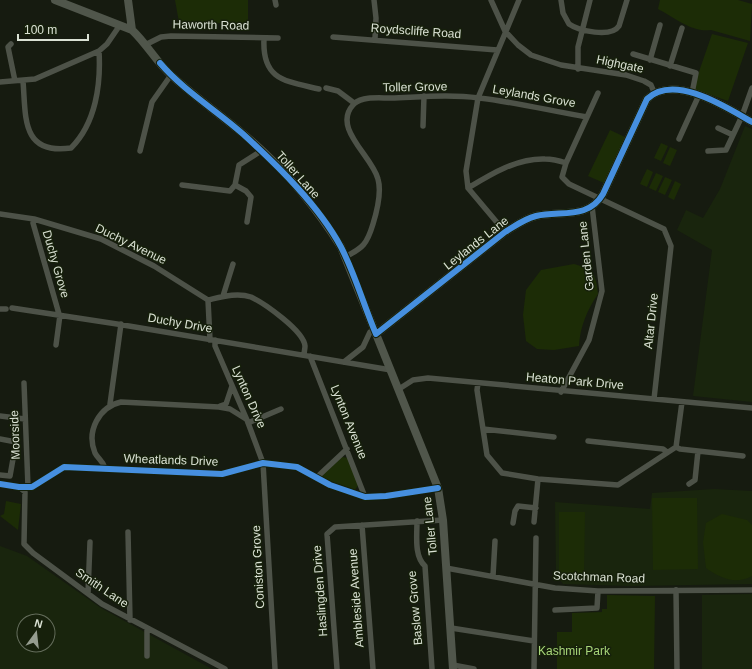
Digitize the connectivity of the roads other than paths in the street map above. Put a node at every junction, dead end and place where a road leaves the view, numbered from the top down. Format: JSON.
{"nodes":[{"id":1,"x":54,"y":0,"type":"edge"},
{"id":2,"x":128,"y":0,"type":"edge"},
{"id":3,"x":374,"y":0,"type":"edge"},
{"id":4,"x":490,"y":0,"type":"edge"},
{"id":5,"x":519,"y":0,"type":"edge"},
{"id":6,"x":561,"y":0,"type":"edge"},
{"id":7,"x":590,"y":0,"type":"edge"},
{"id":8,"x":627,"y":0,"type":"edge"},
{"id":9,"x":120,"y":25,"type":"junction"},
{"id":10,"x":660,"y":26,"type":"dead end"},
{"id":11,"x":682,"y":28,"type":"dead end"},
{"id":12,"x":132,"y":30,"type":"junction"},
{"id":13,"x":582,"y":30,"type":"junction"},
{"id":14,"x":505,"y":31,"type":"junction"},
{"id":15,"x":333,"y":37,"type":"dead end"},
{"id":16,"x":264,"y":38,"type":"junction"},
{"id":17,"x":278,"y":38,"type":"dead end"},
{"id":18,"x":376,"y":39,"type":"junction"},
{"id":19,"x":11,"y":44,"type":"dead end"},
{"id":20,"x":145,"y":45,"type":"junction"},
{"id":21,"x":99,"y":50,"type":"junction"},
{"id":22,"x":497,"y":50,"type":"junction"},
{"id":23,"x":633,"y":54,"type":"dead end"},
{"id":24,"x":650,"y":60,"type":"junction"},
{"id":25,"x":670,"y":66,"type":"junction"},
{"id":26,"x":578,"y":68,"type":"junction"},
{"id":27,"x":170,"y":75,"type":"junction"},
{"id":28,"x":15,"y":81,"type":"junction"},
{"id":29,"x":23,"y":81,"type":"junction"},
{"id":30,"x":0,"y":82,"type":"edge"},
{"id":31,"x":326,"y":88,"type":"dead end"},
{"id":32,"x":752,"y":88,"type":"edge"},
{"id":33,"x":319,"y":89,"type":"dead end"},
{"id":34,"x":654,"y":92,"type":"junction"},
{"id":35,"x":598,"y":93,"type":"dead end"},
{"id":36,"x":695,"y":94,"type":"junction"},
{"id":37,"x":424,"y":96,"type":"junction"},
{"id":38,"x":750,"y":96,"type":"edge"},
{"id":39,"x":478,"y":98,"type":"junction"},
{"id":40,"x":354,"y":103,"type":"junction"},
{"id":41,"x":742,"y":116,"type":"junction"},
{"id":42,"x":587,"y":117,"type":"junction"},
{"id":43,"x":752,"y":122,"type":"edge"},
{"id":44,"x":423,"y":126,"type":"dead end"},
{"id":45,"x":718,"y":128,"type":"dead end"},
{"id":46,"x":733,"y":135,"type":"junction"},
{"id":47,"x":679,"y":140,"type":"dead end"},
{"id":48,"x":140,"y":151,"type":"dead end"},
{"id":49,"x":261,"y":151,"type":"junction"},
{"id":50,"x":708,"y":151,"type":"dead end"},
{"id":51,"x":566,"y":162,"type":"junction"},
{"id":52,"x":182,"y":185,"type":"dead end"},
{"id":53,"x":235,"y":186,"type":"junction"},
{"id":54,"x":468,"y":188,"type":"junction"},
{"id":55,"x":600,"y":198,"type":"junction"},
{"id":56,"x":592,"y":206,"type":"junction"},
{"id":57,"x":0,"y":214,"type":"edge"},
{"id":58,"x":34,"y":219,"type":"junction"},
{"id":59,"x":247,"y":222,"type":"dead end"},
{"id":60,"x":505,"y":232,"type":"junction"},
{"id":61,"x":345,"y":257,"type":"junction"},
{"id":62,"x":233,"y":264,"type":"dead end"},
{"id":63,"x":223,"y":296,"type":"junction"},
{"id":64,"x":208,"y":300,"type":"junction"},
{"id":65,"x":6,"y":309,"type":"edge"},
{"id":66,"x":59,"y":315,"type":"junction"},
{"id":67,"x":121,"y":324,"type":"junction"},
{"id":68,"x":373,"y":333,"type":"junction"},
{"id":69,"x":213,"y":340,"type":"junction"},
{"id":70,"x":56,"y":345,"type":"dead end"},
{"id":71,"x":304,"y":355,"type":"junction"},
{"id":72,"x":310,"y":356,"type":"junction"},
{"id":73,"x":344,"y":362,"type":"junction"},
{"id":74,"x":391,"y":370,"type":"junction"},
{"id":75,"x":24,"y":383,"type":"dead end"},
{"id":76,"x":478,"y":383,"type":"junction"},
{"id":77,"x":232,"y":386,"type":"junction"},
{"id":78,"x":399,"y":389,"type":"junction"},
{"id":79,"x":562,"y":392,"type":"junction"},
{"id":80,"x":654,"y":399,"type":"junction"},
{"id":81,"x":682,"y":402,"type":"junction"},
{"id":82,"x":110,"y":404,"type":"junction"},
{"id":83,"x":219,"y":406,"type":"junction"},
{"id":84,"x":752,"y":408,"type":"edge"},
{"id":85,"x":281,"y":409,"type":"dead end"},
{"id":86,"x":0,"y":416,"type":"edge"},
{"id":87,"x":25,"y":419,"type":"junction"},
{"id":88,"x":248,"y":422,"type":"junction"},
{"id":89,"x":483,"y":429,"type":"junction"},
{"id":90,"x":554,"y":438,"type":"dead end"},
{"id":91,"x":0,"y":440,"type":"edge"},
{"id":92,"x":588,"y":441,"type":"dead end"},
{"id":93,"x":676,"y":447,"type":"junction"},
{"id":94,"x":347,"y":449,"type":"junction"},
{"id":95,"x":667,"y":452,"type":"junction"},
{"id":96,"x":698,"y":452,"type":"junction"},
{"id":97,"x":743,"y":456,"type":"dead end"},
{"id":98,"x":263,"y":463,"type":"junction"},
{"id":99,"x":105,"y":468,"type":"junction"},
{"id":100,"x":0,"y":475,"type":"edge"},
{"id":101,"x":316,"y":478,"type":"junction"},
{"id":102,"x":538,"y":479,"type":"junction"},
{"id":103,"x":0,"y":484,"type":"edge"},
{"id":104,"x":689,"y":484,"type":"dead end"},
{"id":105,"x":20,"y":487,"type":"junction"},
{"id":106,"x":28,"y":487,"type":"junction"},
{"id":107,"x":438,"y":488,"type":"junction"},
{"id":108,"x":365,"y":497,"type":"junction"},
{"id":109,"x":536,"y":508,"type":"junction"},
{"id":110,"x":443,"y":520,"type":"junction"},
{"id":111,"x":417,"y":521,"type":"junction"},
{"id":112,"x":534,"y":522,"type":"dead end"},
{"id":113,"x":513,"y":523,"type":"dead end"},
{"id":114,"x":362,"y":525,"type":"junction"},
{"id":115,"x":128,"y":532,"type":"dead end"},
{"id":116,"x":536,"y":538,"type":"dead end"},
{"id":117,"x":495,"y":541,"type":"dead end"},
{"id":118,"x":90,"y":542,"type":"dead end"},
{"id":119,"x":446,"y":568,"type":"junction"},
{"id":120,"x":493,"y":576,"type":"junction"},
{"id":121,"x":535,"y":584,"type":"junction"},
{"id":122,"x":676,"y":590,"type":"junction"},
{"id":123,"x":752,"y":590,"type":"edge"},
{"id":124,"x":598,"y":591,"type":"junction"},
{"id":125,"x":88,"y":593,"type":"junction"},
{"id":126,"x":555,"y":610,"type":"dead end"},
{"id":127,"x":130,"y":620,"type":"junction"},
{"id":128,"x":146,"y":628,"type":"junction"},
{"id":129,"x":450,"y":628,"type":"junction"},
{"id":130,"x":534,"y":641,"type":"junction"},
{"id":131,"x":147,"y":656,"type":"dead end"},
{"id":132,"x":453,"y":667,"type":"edge"},
{"id":133,"x":225,"y":669,"type":"edge"},
{"id":134,"x":275,"y":669,"type":"edge"},
{"id":135,"x":337,"y":669,"type":"edge"},
{"id":136,"x":373,"y":669,"type":"edge"},
{"id":137,"x":432,"y":669,"type":"edge"},
{"id":138,"x":474,"y":669,"type":"edge"},
{"id":139,"x":534,"y":669,"type":"edge"},
{"id":140,"x":677,"y":669,"type":"edge"}],
"edges":[{"from":1,"to":9,"type":"main road"},
{"from":2,"to":12,"type":"main road"},
{"from":3,"to":18,"type":"street"},
{"from":4,"to":14,"type":"street","name":"Highgate"},
{"from":5,"to":14,"type":"street"},
{"from":6,"to":13,"type":"street"},
{"from":7,"to":13,"type":"street"},
{"from":8,"to":13,"type":"street"},
{"from":9,"to":12,"type":"main road"},
{"from":9,"to":21,"type":"street"},
{"from":10,"to":24,"type":"street"},
{"from":11,"to":25,"type":"street"},
{"from":12,"to":20,"type":"main road","name":"Toller Lane"},
{"from":13,"to":26,"type":"street"},
{"from":14,"to":22,"type":"street"},
{"from":14,"to":26,"type":"street","name":"Highgate"},
{"from":15,"to":18,"type":"street","name":"Roydscliffe Road"},
{"from":16,"to":17,"type":"street","name":"Haworth Road"},
{"from":16,"to":20,"type":"street","name":"Haworth Road"},
{"from":16,"to":33,"type":"street"},
{"from":18,"to":22,"type":"street","name":"Roydscliffe Road"},
{"from":19,"to":28,"type":"street"},
{"from":20,"to":27,"type":"main road","name":"Toller Lane"},
{"from":21,"to":29,"type":"street"},
{"from":21,"to":29,"type":"street"},
{"from":22,"to":39,"type":"street"},
{"from":23,"to":24,"type":"street"},
{"from":24,"to":25,"type":"street"},
{"from":25,"to":36,"type":"street"},
{"from":26,"to":34,"type":"street","name":"Highgate"},
{"from":27,"to":48,"type":"street"},
{"from":27,"to":49,"type":"main road","name":"Toller Lane"},
{"from":28,"to":29,"type":"street"},
{"from":28,"to":30,"type":"street"},
{"from":31,"to":40,"type":"street"},
{"from":32,"to":38,"type":"street"},
{"from":34,"to":36,"type":"main road"},
{"from":34,"to":55,"type":"main road","name":"Leylands Lane"},
{"from":35,"to":42,"type":"street"},
{"from":36,"to":41,"type":"main road"},
{"from":36,"to":47,"type":"street"},
{"from":37,"to":39,"type":"street","name":"Toller Grove"},
{"from":37,"to":40,"type":"street","name":"Toller Grove"},
{"from":37,"to":44,"type":"street"},
{"from":38,"to":41,"type":"street"},
{"from":39,"to":42,"type":"street","name":"Leylands Grove"},
{"from":39,"to":54,"type":"street"},
{"from":40,"to":61,"type":"street"},
{"from":41,"to":43,"type":"main road"},
{"from":41,"to":46,"type":"street"},
{"from":42,"to":51,"type":"street"},
{"from":45,"to":46,"type":"street"},
{"from":46,"to":50,"type":"street"},
{"from":49,"to":53,"type":"street"},
{"from":49,"to":61,"type":"main road","name":"Toller Lane"},
{"from":51,"to":54,"type":"street"},
{"from":51,"to":55,"type":"street"},
{"from":52,"to":53,"type":"street"},
{"from":53,"to":59,"type":"street"},
{"from":54,"to":60,"type":"street"},
{"from":55,"to":56,"type":"main road","name":"Leylands Lane"},
{"from":55,"to":80,"type":"street","name":"Altar Drive"},
{"from":56,"to":60,"type":"main road","name":"Leylands Lane"},
{"from":56,"to":79,"type":"street","name":"Garden Lane"},
{"from":57,"to":58,"type":"street","name":"Duchy Avenue"},
{"from":58,"to":64,"type":"street","name":"Duchy Avenue"},
{"from":58,"to":66,"type":"street","name":"Duchy Grove"},
{"from":60,"to":68,"type":"main road","name":"Leylands Lane"},
{"from":61,"to":68,"type":"main road","name":"Toller Lane"},
{"from":62,"to":63,"type":"street"},
{"from":63,"to":64,"type":"street"},
{"from":63,"to":71,"type":"street"},
{"from":64,"to":69,"type":"street"},
{"from":65,"to":66,"type":"street","name":"Duchy Drive"},
{"from":66,"to":67,"type":"street","name":"Duchy Drive"},
{"from":66,"to":70,"type":"street"},
{"from":67,"to":69,"type":"street","name":"Duchy Drive"},
{"from":67,"to":82,"type":"street"},
{"from":68,"to":73,"type":"street"},
{"from":68,"to":74,"type":"main road","name":"Toller Lane"},
{"from":69,"to":71,"type":"street","name":"Duchy Drive"},
{"from":69,"to":77,"type":"street","name":"Lynton Drive"},
{"from":71,"to":72,"type":"street","name":"Duchy Drive"},
{"from":72,"to":73,"type":"street","name":"Duchy Drive"},
{"from":72,"to":94,"type":"street","name":"Lynton Avenue"},
{"from":73,"to":74,"type":"street","name":"Duchy Drive"},
{"from":74,"to":78,"type":"main road","name":"Toller Lane"},
{"from":75,"to":87,"type":"street","name":"Moorside"},
{"from":76,"to":78,"type":"street","name":"Heaton Park Drive"},
{"from":76,"to":79,"type":"street","name":"Heaton Park Drive"},
{"from":76,"to":89,"type":"street"},
{"from":77,"to":83,"type":"street"},
{"from":77,"to":88,"type":"street","name":"Lynton Drive"},
{"from":78,"to":107,"type":"main road","name":"Toller Lane"},
{"from":79,"to":80,"type":"street","name":"Heaton Park Drive"},
{"from":80,"to":81,"type":"street","name":"Heaton Park Drive"},
{"from":81,"to":84,"type":"street","name":"Heaton Park Drive"},
{"from":81,"to":93,"type":"street"},
{"from":82,"to":83,"type":"street"},
{"from":82,"to":99,"type":"street"},
{"from":83,"to":88,"type":"street"},
{"from":85,"to":88,"type":"street"},
{"from":86,"to":87,"type":"street"},
{"from":87,"to":106,"type":"street","name":"Moorside"},
{"from":88,"to":98,"type":"street","name":"Lynton Drive"},
{"from":89,"to":90,"type":"street"},
{"from":89,"to":102,"type":"street"},
{"from":91,"to":100,"type":"street"},
{"from":92,"to":95,"type":"street"},
{"from":93,"to":95,"type":"street"},
{"from":93,"to":96,"type":"street"},
{"from":94,"to":101,"type":"street"},
{"from":94,"to":108,"type":"street","name":"Lynton Avenue"},
{"from":95,"to":102,"type":"street"},
{"from":96,"to":97,"type":"street"},
{"from":96,"to":104,"type":"street"},
{"from":98,"to":99,"type":"street","name":"Wheatlands Drive"},
{"from":98,"to":101,"type":"street","name":"Wheatlands Drive"},
{"from":98,"to":134,"type":"street","name":"Coniston Grove"},
{"from":99,"to":106,"type":"street","name":"Wheatlands Drive"},
{"from":101,"to":108,"type":"street","name":"Wheatlands Drive"},
{"from":102,"to":109,"type":"street"},
{"from":103,"to":105,"type":"street","name":"Wheatlands Drive"},
{"from":105,"to":106,"type":"street","name":"Wheatlands Drive"},
{"from":105,"to":125,"type":"street","name":"Smith Lane"},
{"from":107,"to":108,"type":"street","name":"Wheatlands Drive"},
{"from":107,"to":110,"type":"main road","name":"Toller Lane"},
{"from":109,"to":112,"type":"street"},
{"from":109,"to":113,"type":"street"},
{"from":110,"to":111,"type":"street","name":"Haslingden Drive"},
{"from":110,"to":119,"type":"main road","name":"Toller Lane"},
{"from":111,"to":114,"type":"street","name":"Haslingden Drive"},
{"from":111,"to":137,"type":"street","name":"Baslow Grove"},
{"from":114,"to":135,"type":"street","name":"Haslingden Drive"},
{"from":114,"to":136,"type":"street","name":"Ambleside Avenue"},
{"from":115,"to":127,"type":"street"},
{"from":116,"to":121,"type":"street"},
{"from":117,"to":120,"type":"street"},
{"from":118,"to":125,"type":"street"},
{"from":119,"to":120,"type":"street","name":"Scotchman Road"},
{"from":119,"to":129,"type":"main road","name":"Toller Lane"},
{"from":120,"to":121,"type":"street","name":"Scotchman Road"},
{"from":121,"to":124,"type":"street","name":"Scotchman Road"},
{"from":121,"to":130,"type":"street"},
{"from":122,"to":123,"type":"street","name":"Scotchman Road"},
{"from":122,"to":124,"type":"street","name":"Scotchman Road"},
{"from":122,"to":140,"type":"street"},
{"from":124,"to":126,"type":"street"},
{"from":125,"to":127,"type":"street","name":"Smith Lane"},
{"from":127,"to":128,"type":"street","name":"Smith Lane"},
{"from":128,"to":131,"type":"street"},
{"from":128,"to":133,"type":"street","name":"Smith Lane"},
{"from":129,"to":130,"type":"street"},
{"from":129,"to":132,"type":"main road","name":"Toller Lane"},
{"from":130,"to":139,"type":"street"},
{"from":132,"to":138,"type":"street"}]}
